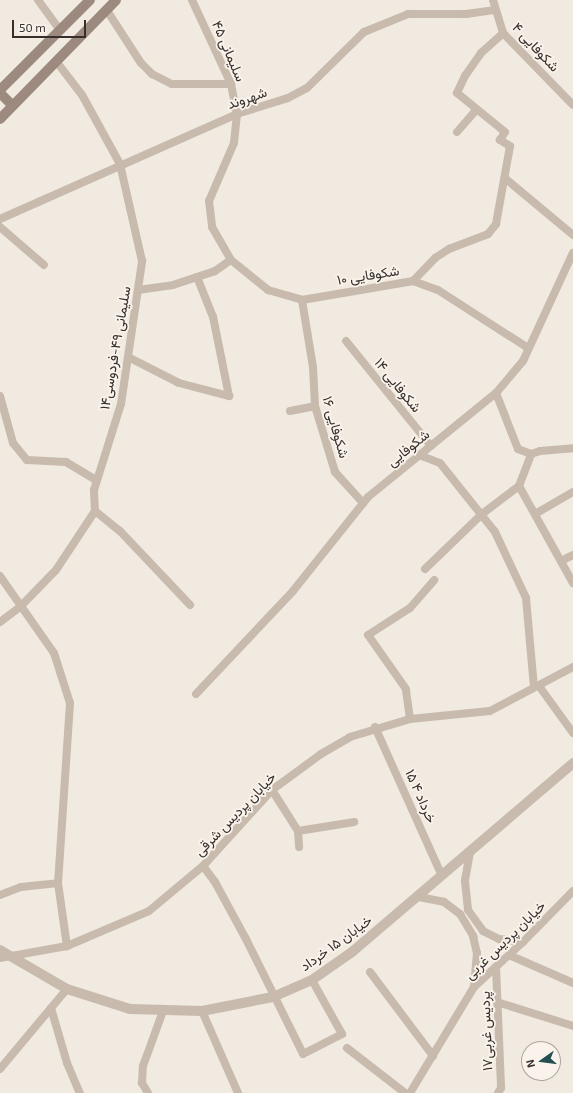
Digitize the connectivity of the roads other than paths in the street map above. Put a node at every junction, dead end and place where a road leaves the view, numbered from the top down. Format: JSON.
{"nodes":[{"id":1,"x":38,"y":0,"type":"edge"},
{"id":2,"x":90,"y":0,"type":"edge"},
{"id":3,"x":116,"y":0,"type":"edge"},
{"id":4,"x":192,"y":0,"type":"edge"},
{"id":5,"x":493,"y":0,"type":"edge"},
{"id":6,"x":106,"y":9,"type":"junction"},
{"id":7,"x":494,"y":10,"type":"junction"},
{"id":8,"x":60,"y":30,"type":"junction"},
{"id":9,"x":503,"y":33,"type":"junction"},
{"id":10,"x":56,"y":61,"type":"junction"},
{"id":11,"x":231,"y":84,"type":"junction"},
{"id":12,"x":0,"y":91,"type":"edge"},
{"id":13,"x":573,"y":105,"type":"edge"},
{"id":14,"x":13,"y":106,"type":"junction"},
{"id":15,"x":476,"y":110,"type":"junction"},
{"id":16,"x":237,"y":114,"type":"junction"},
{"id":17,"x":0,"y":119,"type":"edge"},
{"id":18,"x":457,"y":132,"type":"dead end"},
{"id":19,"x":120,"y":164,"type":"junction"},
{"id":20,"x":506,"y":179,"type":"junction"},
{"id":21,"x":1,"y":217,"type":"edge"},
{"id":22,"x":0,"y":227,"type":"edge"},
{"id":23,"x":573,"y":235,"type":"edge"},
{"id":24,"x":573,"y":254,"type":"edge"},
{"id":25,"x":231,"y":260,"type":"junction"},
{"id":26,"x":44,"y":265,"type":"dead end"},
{"id":27,"x":197,"y":277,"type":"junction"},
{"id":28,"x":413,"y":281,"type":"junction"},
{"id":29,"x":138,"y":290,"type":"junction"},
{"id":30,"x":302,"y":300,"type":"junction"},
{"id":31,"x":346,"y":341,"type":"dead end"},
{"id":32,"x":528,"y":348,"type":"junction"},
{"id":33,"x":128,"y":357,"type":"junction"},
{"id":34,"x":496,"y":393,"type":"junction"},
{"id":35,"x":0,"y":396,"type":"edge"},
{"id":36,"x":315,"y":406,"type":"junction"},
{"id":37,"x":290,"y":411,"type":"dead end"},
{"id":38,"x":431,"y":446,"type":"junction"},
{"id":39,"x":573,"y":448,"type":"edge"},
{"id":40,"x":531,"y":454,"type":"junction"},
{"id":41,"x":419,"y":455,"type":"junction"},
{"id":42,"x":96,"y":480,"type":"junction"},
{"id":43,"x":519,"y":486,"type":"junction"},
{"id":44,"x":573,"y":492,"type":"edge"},
{"id":45,"x":363,"y":503,"type":"junction"},
{"id":46,"x":94,"y":511,"type":"junction"},
{"id":47,"x":482,"y":514,"type":"junction"},
{"id":48,"x":535,"y":514,"type":"junction"},
{"id":49,"x":573,"y":555,"type":"edge"},
{"id":50,"x":561,"y":561,"type":"junction"},
{"id":51,"x":425,"y":568,"type":"dead end"},
{"id":52,"x":0,"y":576,"type":"edge"},
{"id":53,"x":434,"y":580,"type":"dead end"},
{"id":54,"x":573,"y":583,"type":"edge"},
{"id":55,"x":21,"y":606,"type":"junction"},
{"id":56,"x":190,"y":606,"type":"dead end"},
{"id":57,"x":0,"y":622,"type":"edge"},
{"id":58,"x":573,"y":667,"type":"edge"},
{"id":59,"x":536,"y":687,"type":"junction"},
{"id":60,"x":196,"y":694,"type":"dead end"},
{"id":61,"x":410,"y":718,"type":"junction"},
{"id":62,"x":375,"y":727,"type":"junction"},
{"id":63,"x":573,"y":733,"type":"edge"},
{"id":64,"x":573,"y":762,"type":"edge"},
{"id":65,"x":272,"y":790,"type":"junction"},
{"id":66,"x":354,"y":822,"type":"dead end"},
{"id":67,"x":298,"y":831,"type":"junction"},
{"id":68,"x":299,"y":847,"type":"dead end"},
{"id":69,"x":470,"y":852,"type":"junction"},
{"id":70,"x":203,"y":866,"type":"junction"},
{"id":71,"x":442,"y":876,"type":"junction"},
{"id":72,"x":58,"y":883,"type":"junction"},
{"id":73,"x":573,"y":891,"type":"edge"},
{"id":74,"x":0,"y":895,"type":"edge"},
{"id":75,"x":419,"y":896,"type":"junction"},
{"id":76,"x":523,"y":942,"type":"junction"},
{"id":77,"x":67,"y":946,"type":"junction"},
{"id":78,"x":3,"y":955,"type":"edge"},
{"id":79,"x":510,"y":955,"type":"junction"},
{"id":80,"x":496,"y":967,"type":"junction"},
{"id":81,"x":370,"y":972,"type":"dead end"},
{"id":82,"x":312,"y":980,"type":"junction"},
{"id":83,"x":573,"y":983,"type":"edge"},
{"id":84,"x":474,"y":987,"type":"junction"},
{"id":85,"x":68,"y":989,"type":"junction"},
{"id":86,"x":273,"y":997,"type":"junction"},
{"id":87,"x":497,"y":1002,"type":"junction"},
{"id":88,"x":50,"y":1008,"type":"junction"},
{"id":89,"x":163,"y":1011,"type":"junction"},
{"id":90,"x":202,"y":1011,"type":"junction"},
{"id":91,"x":573,"y":1026,"type":"edge"},
{"id":92,"x":347,"y":1048,"type":"dead end"},
{"id":93,"x":433,"y":1056,"type":"junction"},
{"id":94,"x":0,"y":1069,"type":"edge"},
{"id":95,"x":80,"y":1093,"type":"edge"},
{"id":96,"x":148,"y":1093,"type":"edge"},
{"id":97,"x":238,"y":1093,"type":"edge"},
{"id":98,"x":405,"y":1093,"type":"edge"},
{"id":99,"x":410,"y":1093,"type":"edge"},
{"id":100,"x":498,"y":1093,"type":"edge"}],
"edges":[{"from":1,"to":8,"type":"street"},
{"from":2,"to":8,"type":"main road"},
{"from":3,"to":6,"type":"main road"},
{"from":4,"to":11,"type":"street","name":"سلیمانی ۴۵"},
{"from":5,"to":7,"type":"street","name":"شکوفایی ۴"},
{"from":6,"to":10,"type":"main road"},
{"from":6,"to":11,"type":"street"},
{"from":7,"to":9,"type":"street","name":"شکوفایی ۴"},
{"from":7,"to":16,"type":"street","name":"شهروند"},
{"from":8,"to":12,"type":"main road"},
{"from":9,"to":13,"type":"street","name":"شکوفایی ۴"},
{"from":9,"to":15,"type":"street"},
{"from":10,"to":14,"type":"main road"},
{"from":10,"to":19,"type":"street","name":"سلیمانی ۴۹-فردوسی۱۴"},
{"from":11,"to":16,"type":"street","name":"سلیمانی ۴۵"},
{"from":12,"to":14,"type":"main road"},
{"from":14,"to":17,"type":"main road"},
{"from":15,"to":18,"type":"street"},
{"from":15,"to":20,"type":"street"},
{"from":16,"to":19,"type":"street","name":"شهروند"},
{"from":16,"to":25,"type":"street","name":"سلیمانی ۴۵"},
{"from":19,"to":21,"type":"street","name":"شهروند"},
{"from":19,"to":29,"type":"street","name":"سلیمانی ۴۹-فردوسی۱۴"},
{"from":20,"to":23,"type":"street"},
{"from":20,"to":28,"type":"street"},
{"from":22,"to":26,"type":"street"},
{"from":24,"to":32,"type":"street","name":"شکوفایی"},
{"from":25,"to":27,"type":"street"},
{"from":25,"to":30,"type":"street","name":"شکوفایی ۱۰"},
{"from":27,"to":29,"type":"street"},
{"from":27,"to":33,"type":"street"},
{"from":28,"to":30,"type":"street","name":"شکوفایی ۱۰"},
{"from":28,"to":32,"type":"street","name":"شکوفایی ۱۰"},
{"from":29,"to":33,"type":"street","name":"سلیمانی ۴۹-فردوسی۱۴"},
{"from":30,"to":36,"type":"street","name":"شکوفایی ۱۶"},
{"from":31,"to":38,"type":"street","name":"شکوفایی ۱۴"},
{"from":32,"to":34,"type":"street","name":"شکوفایی"},
{"from":33,"to":42,"type":"street","name":"سلیمانی ۴۹-فردوسی۱۴"},
{"from":34,"to":38,"type":"street","name":"شکوفایی"},
{"from":34,"to":40,"type":"street"},
{"from":35,"to":42,"type":"street"},
{"from":36,"to":37,"type":"street"},
{"from":36,"to":45,"type":"street","name":"شکوفایی ۱۶"},
{"from":38,"to":41,"type":"street","name":"شکوفایی"},
{"from":39,"to":40,"type":"street"},
{"from":40,"to":43,"type":"street"},
{"from":41,"to":45,"type":"street","name":"شکوفایی"},
{"from":41,"to":47,"type":"street"},
{"from":42,"to":46,"type":"street","name":"سلیمانی ۴۹-فردوسی۱۴"},
{"from":43,"to":47,"type":"street"},
{"from":43,"to":48,"type":"street"},
{"from":44,"to":48,"type":"street"},
{"from":45,"to":60,"type":"street","name":"شکوفایی"},
{"from":46,"to":55,"type":"street"},
{"from":46,"to":56,"type":"street"},
{"from":47,"to":51,"type":"street"},
{"from":47,"to":59,"type":"street"},
{"from":48,"to":50,"type":"street"},
{"from":49,"to":50,"type":"street"},
{"from":50,"to":54,"type":"street"},
{"from":52,"to":55,"type":"street"},
{"from":53,"to":61,"type":"street"},
{"from":55,"to":57,"type":"street"},
{"from":55,"to":72,"type":"street"},
{"from":58,"to":59,"type":"street","name":"خیابان پردیس شرقی"},
{"from":59,"to":61,"type":"street","name":"خیابان پردیس شرقی"},
{"from":59,"to":63,"type":"street"},
{"from":61,"to":62,"type":"street","name":"خیابان پردیس شرقی"},
{"from":62,"to":65,"type":"street","name":"خیابان پردیس شرقی"},
{"from":62,"to":71,"type":"street","name":"۱۵ خرداد ۴"},
{"from":64,"to":69,"type":"street","name":"خیابان ۱۵ خرداد"},
{"from":65,"to":67,"type":"street"},
{"from":65,"to":70,"type":"street","name":"خیابان پردیس شرقی"},
{"from":66,"to":67,"type":"street"},
{"from":67,"to":68,"type":"street"},
{"from":69,"to":71,"type":"street","name":"خیابان ۱۵ خرداد"},
{"from":69,"to":76,"type":"street"},
{"from":70,"to":77,"type":"street","name":"خیابان پردیس شرقی"},
{"from":70,"to":86,"type":"street"},
{"from":71,"to":75,"type":"street","name":"خیابان ۱۵ خرداد"},
{"from":72,"to":74,"type":"street"},
{"from":72,"to":77,"type":"street"},
{"from":73,"to":76,"type":"street","name":"خیابان پردیس غربی"},
{"from":75,"to":82,"type":"street","name":"خیابان ۱۵ خرداد"},
{"from":75,"to":84,"type":"street"},
{"from":76,"to":79,"type":"street","name":"خیابان پردیس غربی"},
{"from":77,"to":78,"type":"street","name":"خیابان پردیس شرقی"},
{"from":78,"to":85,"type":"street","name":"خیابان ۱۵ خرداد"},
{"from":79,"to":80,"type":"street","name":"خیابان پردیس غربی"},
{"from":79,"to":83,"type":"street"},
{"from":80,"to":84,"type":"street","name":"خیابان پردیس غربی"},
{"from":80,"to":87,"type":"street","name":"پردیس غربی۱۷"},
{"from":81,"to":93,"type":"street"},
{"from":82,"to":86,"type":"street","name":"خیابان ۱۵ خرداد"},
{"from":82,"to":86,"type":"street"},
{"from":84,"to":93,"type":"street","name":"خیابان پردیس غربی"},
{"from":85,"to":88,"type":"street"},
{"from":85,"to":89,"type":"street","name":"خیابان ۱۵ خرداد"},
{"from":86,"to":90,"type":"street","name":"خیابان ۱۵ خرداد"},
{"from":87,"to":91,"type":"street"},
{"from":87,"to":100,"type":"street","name":"پردیس غربی۱۷"},
{"from":88,"to":94,"type":"street"},
{"from":88,"to":95,"type":"street"},
{"from":89,"to":90,"type":"street","name":"خیابان ۱۵ خرداد"},
{"from":89,"to":96,"type":"street"},
{"from":90,"to":97,"type":"street"},
{"from":92,"to":98,"type":"street"},
{"from":93,"to":99,"type":"street","name":"خیابان پردیس غربی"}]}
